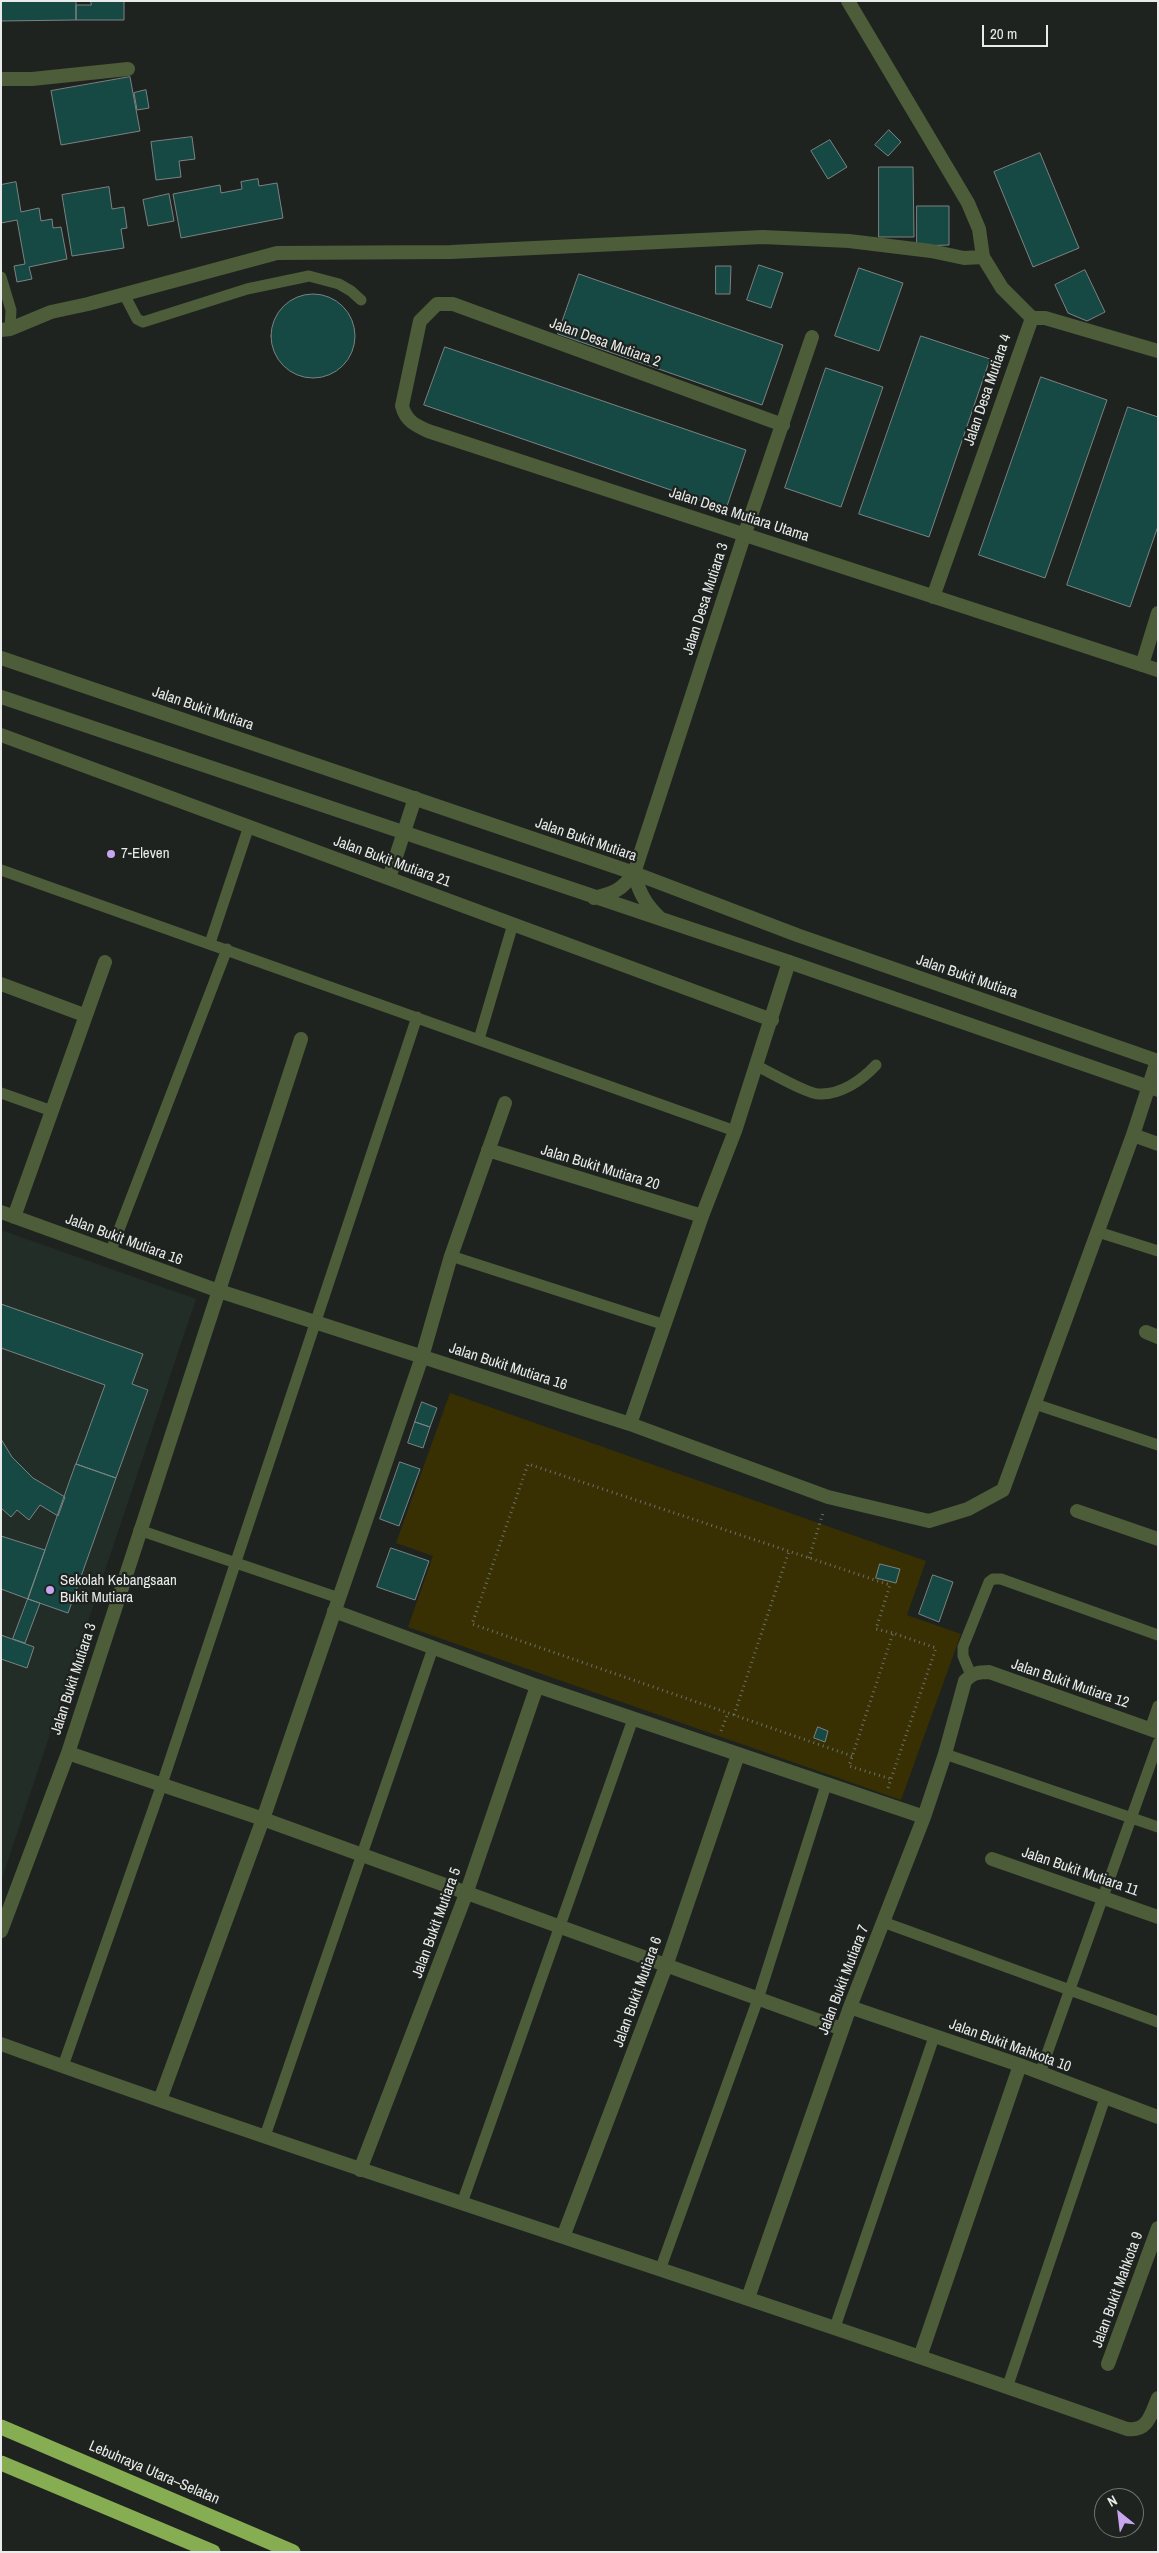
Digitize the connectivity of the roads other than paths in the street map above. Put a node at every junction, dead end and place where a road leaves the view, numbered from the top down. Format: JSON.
{"nodes":[{"id":1,"x":848,"y":1,"type":"edge"},
{"id":2,"x":128,"y":69,"type":"dead end"},
{"id":3,"x":1,"y":79,"type":"edge"},
{"id":4,"x":983,"y":258,"type":"junction"},
{"id":5,"x":1,"y":277,"type":"edge"},
{"id":6,"x":124,"y":294,"type":"junction"},
{"id":7,"x":361,"y":300,"type":"dead end"},
{"id":8,"x":1032,"y":318,"type":"junction"},
{"id":9,"x":420,"y":322,"type":"joint"},
{"id":10,"x":5,"y":330,"type":"edge"},
{"id":11,"x":812,"y":337,"type":"dead end"},
{"id":12,"x":1158,"y":351,"type":"edge"},
{"id":13,"x":782,"y":425,"type":"junction"},
{"id":14,"x":745,"y":533,"type":"junction"},
{"id":15,"x":934,"y":597,"type":"junction"},
{"id":16,"x":1158,"y":613,"type":"edge"},
{"id":17,"x":2,"y":660,"type":"edge"},
{"id":18,"x":1142,"y":665,"type":"junction"},
{"id":19,"x":1158,"y":670,"type":"edge"},
{"id":20,"x":1,"y":697,"type":"edge"},
{"id":21,"x":1,"y":735,"type":"edge"},
{"id":22,"x":415,"y":798,"type":"junction"},
{"id":23,"x":250,"y":826,"type":"junction"},
{"id":24,"x":405,"y":834,"type":"junction"},
{"id":25,"x":1,"y":870,"type":"edge"},
{"id":26,"x":634,"y":873,"type":"junction"},
{"id":27,"x":389,"y":878,"type":"junction"},
{"id":28,"x":593,"y":898,"type":"junction"},
{"id":29,"x":664,"y":921,"type":"junction"},
{"id":30,"x":513,"y":924,"type":"junction"},
{"id":31,"x":210,"y":943,"type":"junction"},
{"id":32,"x":227,"y":949,"type":"junction"},
{"id":33,"x":105,"y":962,"type":"dead end"},
{"id":34,"x":789,"y":962,"type":"junction"},
{"id":35,"x":1,"y":984,"type":"edge"},
{"id":36,"x":84,"y":1015,"type":"junction"},
{"id":37,"x":417,"y":1017,"type":"junction"},
{"id":38,"x":772,"y":1020,"type":"junction"},
{"id":39,"x":300,"y":1039,"type":"dead end"},
{"id":40,"x":479,"y":1039,"type":"junction"},
{"id":41,"x":1158,"y":1061,"type":"edge"},
{"id":42,"x":755,"y":1065,"type":"junction"},
{"id":43,"x":876,"y":1065,"type":"dead end"},
{"id":44,"x":1153,"y":1089,"type":"edge"},
{"id":45,"x":1,"y":1093,"type":"edge"},
{"id":46,"x":505,"y":1103,"type":"dead end"},
{"id":47,"x":52,"y":1111,"type":"junction"},
{"id":48,"x":735,"y":1130,"type":"junction"},
{"id":49,"x":1133,"y":1136,"type":"junction"},
{"id":50,"x":1158,"y":1144,"type":"edge"},
{"id":51,"x":488,"y":1150,"type":"junction"},
{"id":52,"x":8,"y":1215,"type":"edge"},
{"id":53,"x":702,"y":1216,"type":"junction"},
{"id":54,"x":1098,"y":1232,"type":"junction"},
{"id":55,"x":1158,"y":1251,"type":"edge"},
{"id":56,"x":110,"y":1253,"type":"junction"},
{"id":57,"x":451,"y":1256,"type":"junction"},
{"id":58,"x":219,"y":1291,"type":"junction"},
{"id":59,"x":317,"y":1323,"type":"junction"},
{"id":60,"x":664,"y":1325,"type":"junction"},
{"id":61,"x":422,"y":1357,"type":"junction"},
{"id":62,"x":1035,"y":1404,"type":"junction"},
{"id":63,"x":630,"y":1424,"type":"junction"},
{"id":64,"x":1158,"y":1445,"type":"edge"},
{"id":65,"x":1078,"y":1511,"type":"dead end"},
{"id":66,"x":139,"y":1530,"type":"junction"},
{"id":67,"x":1158,"y":1539,"type":"edge"},
{"id":68,"x":235,"y":1563,"type":"junction"},
{"id":69,"x":337,"y":1604,"type":"junction"},
{"id":70,"x":1158,"y":1635,"type":"edge"},
{"id":71,"x":433,"y":1648,"type":"junction"},
{"id":72,"x":971,"y":1674,"type":"junction"},
{"id":73,"x":537,"y":1686,"type":"junction"},
{"id":74,"x":1158,"y":1706,"type":"edge"},
{"id":75,"x":633,"y":1719,"type":"junction"},
{"id":76,"x":1154,"y":1730,"type":"edge"},
{"id":77,"x":1158,"y":1744,"type":"edge"},
{"id":78,"x":68,"y":1753,"type":"junction"},
{"id":79,"x":945,"y":1754,"type":"junction"},
{"id":80,"x":738,"y":1755,"type":"junction"},
{"id":81,"x":162,"y":1784,"type":"junction"},
{"id":82,"x":826,"y":1784,"type":"junction"},
{"id":83,"x":924,"y":1817,"type":"junction"},
{"id":84,"x":1131,"y":1818,"type":"junction"},
{"id":85,"x":263,"y":1819,"type":"junction"},
{"id":86,"x":1158,"y":1827,"type":"edge"},
{"id":87,"x":362,"y":1856,"type":"junction"},
{"id":88,"x":992,"y":1859,"type":"dead end"},
{"id":89,"x":466,"y":1894,"type":"junction"},
{"id":90,"x":1103,"y":1898,"type":"junction"},
{"id":91,"x":1158,"y":1917,"type":"edge"},
{"id":92,"x":883,"y":1922,"type":"junction"},
{"id":93,"x":560,"y":1928,"type":"junction"},
{"id":94,"x":1,"y":1931,"type":"edge"},
{"id":95,"x":666,"y":1966,"type":"junction"},
{"id":96,"x":1070,"y":1990,"type":"junction"},
{"id":97,"x":758,"y":1999,"type":"junction"},
{"id":98,"x":850,"y":2007,"type":"junction"},
{"id":99,"x":1158,"y":2022,"type":"edge"},
{"id":100,"x":842,"y":2029,"type":"junction"},
{"id":101,"x":934,"y":2037,"type":"junction"},
{"id":102,"x":1,"y":2044,"type":"edge"},
{"id":103,"x":63,"y":2066,"type":"junction"},
{"id":104,"x":1020,"y":2066,"type":"junction"},
{"id":105,"x":1040,"y":2073,"type":"junction"},
{"id":106,"x":1105,"y":2098,"type":"junction"},
{"id":107,"x":160,"y":2100,"type":"junction"},
{"id":108,"x":1158,"y":2117,"type":"edge"},
{"id":109,"x":265,"y":2136,"type":"junction"},
{"id":110,"x":360,"y":2170,"type":"junction"},
{"id":111,"x":462,"y":2204,"type":"junction"},
{"id":112,"x":1158,"y":2228,"type":"edge"},
{"id":113,"x":563,"y":2237,"type":"junction"},
{"id":114,"x":660,"y":2270,"type":"junction"},
{"id":115,"x":748,"y":2298,"type":"junction"},
{"id":116,"x":835,"y":2327,"type":"junction"},
{"id":117,"x":920,"y":2357,"type":"junction"},
{"id":118,"x":1108,"y":2364,"type":"dead end"},
{"id":119,"x":1007,"y":2388,"type":"junction"},
{"id":120,"x":1158,"y":2398,"type":"edge"},
{"id":121,"x":1,"y":2427,"type":"edge"},
{"id":122,"x":1,"y":2463,"type":"edge"},
{"id":123,"x":213,"y":2552,"type":"edge"},
{"id":124,"x":293,"y":2552,"type":"edge"}],
"edges":[{"from":1,"to":4,"type":"street"},
{"from":2,"to":3,"type":"street"},
{"from":4,"to":6,"type":"street"},
{"from":4,"to":8,"type":"street"},
{"from":5,"to":10,"type":"lane"},
{"from":6,"to":7,"type":"lane"},
{"from":6,"to":10,"type":"street"},
{"from":8,"to":12,"type":"street"},
{"from":8,"to":15,"type":"street","name":"Jalan Desa Mutiara 4"},
{"from":9,"to":13,"type":"street","name":"Jalan Desa Mutiara 2"},
{"from":9,"to":14,"type":"street","name":"Jalan Desa Mutiara Utama"},
{"from":11,"to":13,"type":"street","name":"Jalan Desa Mutiara 3"},
{"from":13,"to":14,"type":"street","name":"Jalan Desa Mutiara 3"},
{"from":14,"to":15,"type":"street","name":"Jalan Desa Mutiara Utama"},
{"from":14,"to":26,"type":"street","name":"Jalan Desa Mutiara 3"},
{"from":15,"to":18,"type":"street","name":"Jalan Desa Mutiara Utama"},
{"from":16,"to":18,"type":"street"},
{"from":17,"to":22,"type":"street","name":"Jalan Bukit Mutiara"},
{"from":18,"to":19,"type":"street","name":"Jalan Desa Mutiara Utama"},
{"from":20,"to":24,"type":"street"},
{"from":21,"to":23,"type":"street","name":"Jalan Bukit Mutiara 21"},
{"from":22,"to":24,"type":"street"},
{"from":22,"to":26,"type":"street","name":"Jalan Bukit Mutiara"},
{"from":23,"to":27,"type":"street","name":"Jalan Bukit Mutiara 21"},
{"from":23,"to":31,"type":"lane"},
{"from":24,"to":27,"type":"street"},
{"from":24,"to":28,"type":"street"},
{"from":25,"to":31,"type":"lane"},
{"from":26,"to":28,"type":"street"},
{"from":26,"to":29,"type":"street"},
{"from":26,"to":41,"type":"street","name":"Jalan Bukit Mutiara"},
{"from":27,"to":30,"type":"street","name":"Jalan Bukit Mutiara 21"},
{"from":28,"to":29,"type":"street"},
{"from":29,"to":34,"type":"street"},
{"from":30,"to":38,"type":"street","name":"Jalan Bukit Mutiara 21"},
{"from":30,"to":40,"type":"lane"},
{"from":31,"to":32,"type":"lane"},
{"from":32,"to":37,"type":"lane"},
{"from":32,"to":56,"type":"lane"},
{"from":33,"to":36,"type":"street"},
{"from":34,"to":38,"type":"street"},
{"from":34,"to":44,"type":"street"},
{"from":35,"to":36,"type":"street"},
{"from":36,"to":47,"type":"street"},
{"from":37,"to":40,"type":"lane"},
{"from":37,"to":59,"type":"lane"},
{"from":38,"to":42,"type":"street"},
{"from":39,"to":58,"type":"street","name":"Jalan Bukit Mutiara 3"},
{"from":40,"to":48,"type":"lane"},
{"from":41,"to":44,"type":"street"},
{"from":42,"to":43,"type":"lane"},
{"from":42,"to":48,"type":"street"},
{"from":44,"to":49,"type":"street"},
{"from":45,"to":47,"type":"lane"},
{"from":46,"to":51,"type":"street"},
{"from":47,"to":52,"type":"street"},
{"from":48,"to":53,"type":"street"},
{"from":49,"to":50,"type":"street"},
{"from":49,"to":54,"type":"street"},
{"from":51,"to":53,"type":"street","name":"Jalan Bukit Mutiara 20"},
{"from":51,"to":57,"type":"street"},
{"from":52,"to":56,"type":"street","name":"Jalan Bukit Mutiara 16"},
{"from":53,"to":60,"type":"street"},
{"from":54,"to":55,"type":"lane"},
{"from":54,"to":62,"type":"street"},
{"from":56,"to":58,"type":"street","name":"Jalan Bukit Mutiara 16"},
{"from":57,"to":60,"type":"lane"},
{"from":57,"to":61,"type":"street"},
{"from":58,"to":59,"type":"street","name":"Jalan Bukit Mutiara 16"},
{"from":58,"to":66,"type":"street","name":"Jalan Bukit Mutiara 3"},
{"from":59,"to":61,"type":"street","name":"Jalan Bukit Mutiara 16"},
{"from":59,"to":68,"type":"lane"},
{"from":60,"to":63,"type":"street"},
{"from":61,"to":63,"type":"street","name":"Jalan Bukit Mutiara 16"},
{"from":61,"to":69,"type":"street"},
{"from":62,"to":63,"type":"street","name":"Jalan Bukit Mutiara 16"},
{"from":62,"to":64,"type":"lane"},
{"from":65,"to":67,"type":"street"},
{"from":66,"to":68,"type":"lane"},
{"from":66,"to":78,"type":"street","name":"Jalan Bukit Mutiara 3"},
{"from":68,"to":69,"type":"lane"},
{"from":68,"to":81,"type":"lane"},
{"from":69,"to":71,"type":"street"},
{"from":69,"to":85,"type":"street"},
{"from":70,"to":72,"type":"lane"},
{"from":71,"to":73,"type":"street"},
{"from":71,"to":87,"type":"lane"},
{"from":72,"to":76,"type":"street","name":"Jalan Bukit Mutiara 12"},
{"from":72,"to":79,"type":"street","name":"Jalan Bukit Mutiara 7"},
{"from":73,"to":75,"type":"street"},
{"from":73,"to":89,"type":"street","name":"Jalan Bukit Mutiara 5"},
{"from":74,"to":76,"type":"lane"},
{"from":75,"to":80,"type":"street"},
{"from":75,"to":93,"type":"lane"},
{"from":77,"to":84,"type":"lane"},
{"from":78,"to":81,"type":"street"},
{"from":78,"to":94,"type":"street","name":"Jalan Bukit Mutiara 3"},
{"from":79,"to":83,"type":"street","name":"Jalan Bukit Mutiara 7"},
{"from":79,"to":84,"type":"lane"},
{"from":80,"to":82,"type":"street"},
{"from":80,"to":95,"type":"street","name":"Jalan Bukit Mutiara 6"},
{"from":81,"to":85,"type":"street"},
{"from":81,"to":103,"type":"lane"},
{"from":82,"to":83,"type":"street"},
{"from":82,"to":97,"type":"lane"},
{"from":83,"to":92,"type":"street","name":"Jalan Bukit Mutiara 7"},
{"from":84,"to":86,"type":"lane"},
{"from":84,"to":90,"type":"lane"},
{"from":85,"to":87,"type":"street"},
{"from":85,"to":107,"type":"street"},
{"from":87,"to":89,"type":"street"},
{"from":87,"to":109,"type":"lane"},
{"from":88,"to":90,"type":"street","name":"Jalan Bukit Mutiara 11"},
{"from":89,"to":93,"type":"street"},
{"from":89,"to":110,"type":"street","name":"Jalan Bukit Mutiara 5"},
{"from":90,"to":91,"type":"street","name":"Jalan Bukit Mutiara 11"},
{"from":90,"to":96,"type":"lane"},
{"from":92,"to":96,"type":"lane"},
{"from":92,"to":98,"type":"street","name":"Jalan Bukit Mutiara 7"},
{"from":93,"to":95,"type":"street"},
{"from":93,"to":111,"type":"lane"},
{"from":95,"to":97,"type":"street"},
{"from":95,"to":113,"type":"street","name":"Jalan Bukit Mutiara 6"},
{"from":96,"to":99,"type":"lane"},
{"from":96,"to":105,"type":"lane"},
{"from":97,"to":100,"type":"street"},
{"from":97,"to":114,"type":"lane"},
{"from":98,"to":100,"type":"street","name":"Jalan Bukit Mutiara 7"},
{"from":98,"to":101,"type":"street","name":"Jalan Bukit Mahkota 10"},
{"from":100,"to":115,"type":"street","name":"Jalan Bukit Mutiara 7"},
{"from":101,"to":104,"type":"street","name":"Jalan Bukit Mahkota 10"},
{"from":101,"to":116,"type":"lane"},
{"from":102,"to":103,"type":"street"},
{"from":103,"to":107,"type":"street"},
{"from":104,"to":105,"type":"street","name":"Jalan Bukit Mahkota 10"},
{"from":104,"to":117,"type":"street"},
{"from":105,"to":106,"type":"street","name":"Jalan Bukit Mahkota 10"},
{"from":106,"to":108,"type":"street","name":"Jalan Bukit Mahkota 10"},
{"from":106,"to":119,"type":"lane"},
{"from":107,"to":109,"type":"street"},
{"from":109,"to":110,"type":"street"},
{"from":110,"to":111,"type":"street"},
{"from":111,"to":113,"type":"street"},
{"from":112,"to":118,"type":"street","name":"Jalan Bukit Mahkota 9"},
{"from":113,"to":114,"type":"street"},
{"from":114,"to":115,"type":"street"},
{"from":115,"to":116,"type":"street"},
{"from":116,"to":117,"type":"street"},
{"from":117,"to":119,"type":"street"},
{"from":119,"to":120,"type":"street"},
{"from":121,"to":124,"type":"highway","name":"Lebuhraya Utara–Selatan"},
{"from":122,"to":123,"type":"highway"}]}
